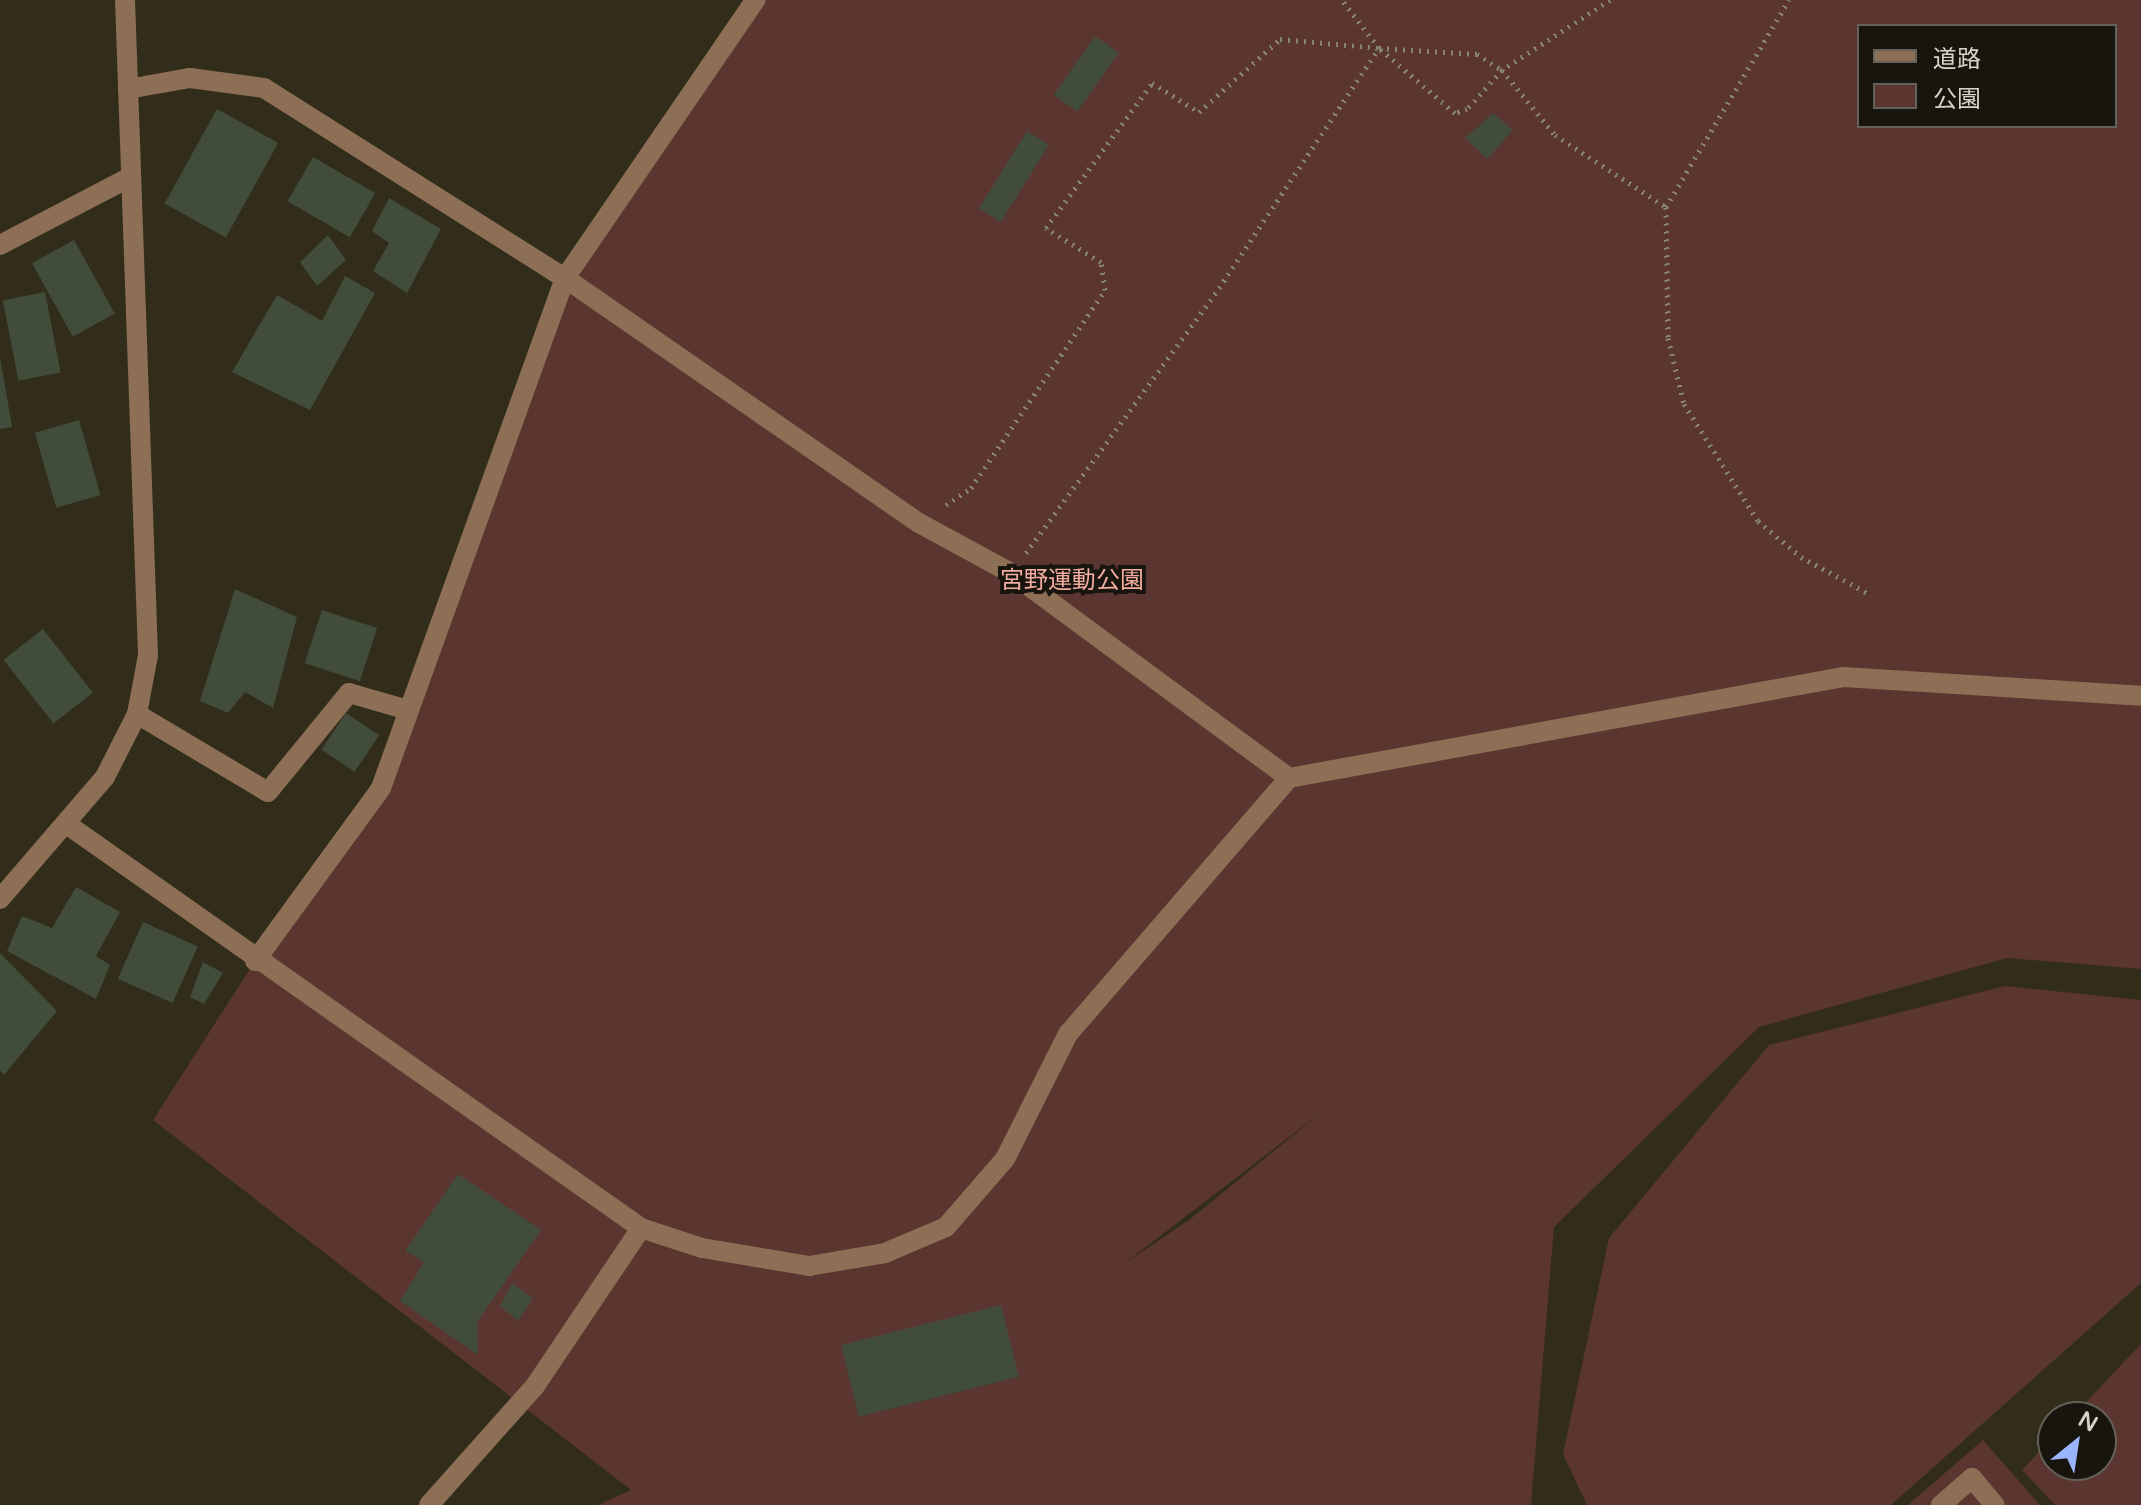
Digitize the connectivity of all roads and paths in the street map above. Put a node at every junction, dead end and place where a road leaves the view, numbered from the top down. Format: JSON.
{"nodes":[{"id":1,"x":125,"y":0,"type":"edge"},
{"id":2,"x":755,"y":0,"type":"edge"},
{"id":3,"x":1342,"y":0,"type":"edge"},
{"id":4,"x":1610,"y":0,"type":"edge"},
{"id":5,"x":1789,"y":0,"type":"edge"},
{"id":6,"x":1379,"y":48,"type":"junction"},
{"id":7,"x":1502,"y":70,"type":"junction"},
{"id":8,"x":128,"y":89,"type":"junction"},
{"id":9,"x":128,"y":178,"type":"junction"},
{"id":10,"x":1666,"y":207,"type":"junction"},
{"id":11,"x":0,"y":245,"type":"edge"},
{"id":12,"x":565,"y":278,"type":"junction"},
{"id":13,"x":919,"y":523,"type":"junction"},
{"id":14,"x":1011,"y":573,"type":"junction"},
{"id":15,"x":1871,"y":595,"type":"dead end"},
{"id":16,"x":2141,"y":696,"type":"edge"},
{"id":17,"x":408,"y":710,"type":"junction"},
{"id":18,"x":137,"y":714,"type":"junction"},
{"id":19,"x":1289,"y":778,"type":"junction"},
{"id":20,"x":68,"y":825,"type":"junction"},
{"id":21,"x":0,"y":899,"type":"edge"},
{"id":22,"x":255,"y":961,"type":"junction"},
{"id":23,"x":641,"y":1228,"type":"junction"},
{"id":24,"x":429,"y":1505,"type":"edge"},
{"id":25,"x":1941,"y":1505,"type":"edge"},
{"id":26,"x":1995,"y":1505,"type":"edge"}],
"edges":[{"from":1,"to":8,"type":"street"},
{"from":2,"to":12,"type":"street"},
{"from":3,"to":6,"type":"path"},
{"from":4,"to":7,"type":"path"},
{"from":5,"to":10,"type":"path"},
{"from":6,"to":7,"type":"path"},
{"from":6,"to":7,"type":"path"},
{"from":6,"to":13,"type":"path"},
{"from":6,"to":14,"type":"path"},
{"from":7,"to":10,"type":"path"},
{"from":8,"to":9,"type":"street"},
{"from":8,"to":12,"type":"street"},
{"from":9,"to":11,"type":"street"},
{"from":9,"to":18,"type":"street"},
{"from":10,"to":15,"type":"path"},
{"from":12,"to":13,"type":"street"},
{"from":12,"to":17,"type":"street"},
{"from":13,"to":14,"type":"street"},
{"from":14,"to":19,"type":"street"},
{"from":16,"to":19,"type":"street"},
{"from":17,"to":18,"type":"street"},
{"from":17,"to":22,"type":"street"},
{"from":18,"to":20,"type":"street"},
{"from":19,"to":23,"type":"street"},
{"from":20,"to":21,"type":"street"},
{"from":20,"to":22,"type":"street"},
{"from":22,"to":23,"type":"street"},
{"from":23,"to":24,"type":"street"},
{"from":25,"to":26,"type":"street"}]}
